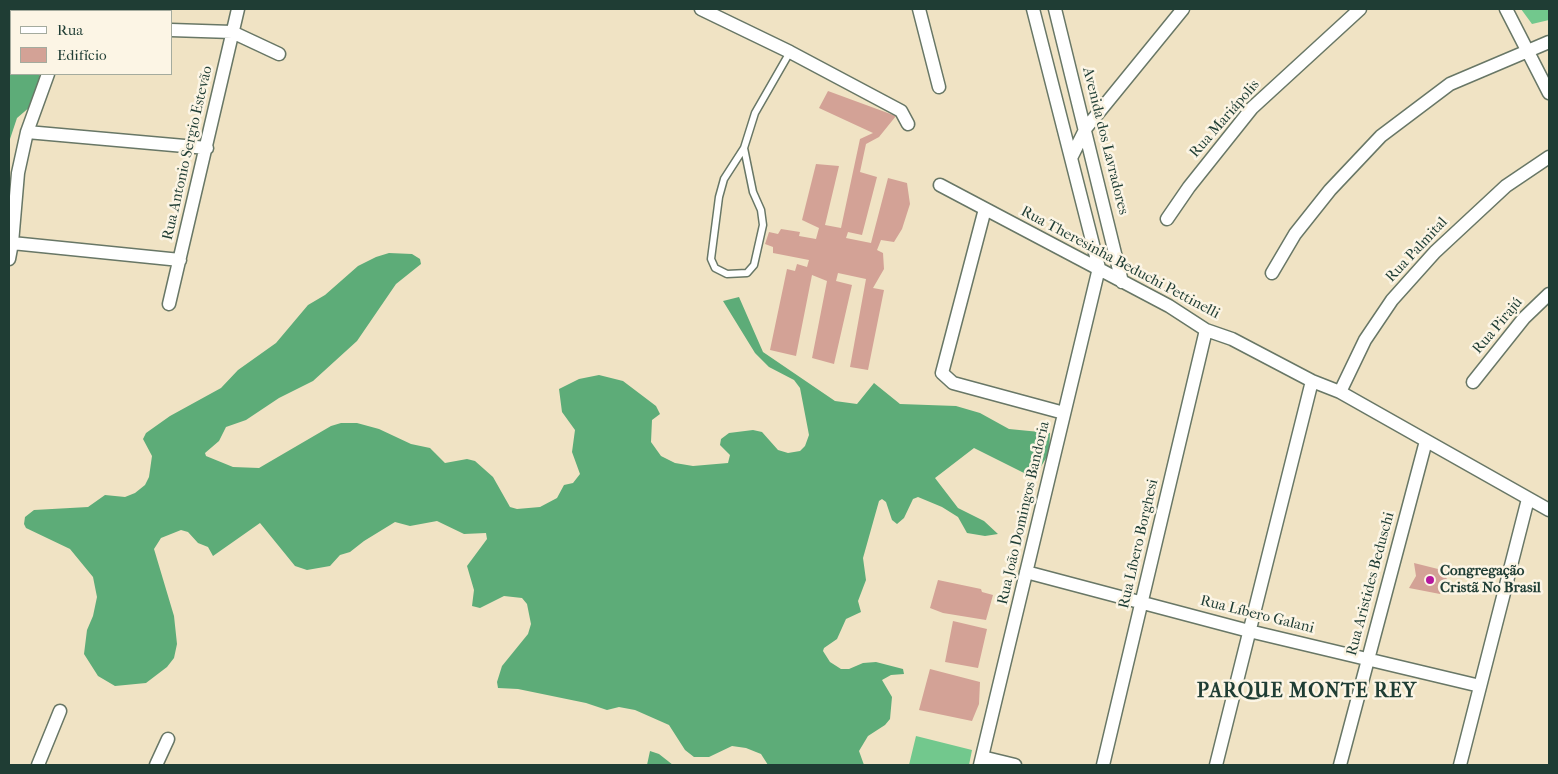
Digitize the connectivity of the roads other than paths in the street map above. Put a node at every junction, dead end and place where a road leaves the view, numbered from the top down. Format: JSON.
{"nodes":[{"id":1,"x":238,"y":9,"type":"edge"},
{"id":2,"x":701,"y":9,"type":"edge"},
{"id":3,"x":919,"y":9,"type":"edge"},
{"id":4,"x":1055,"y":9,"type":"edge"},
{"id":5,"x":1183,"y":9,"type":"edge"},
{"id":6,"x":1360,"y":9,"type":"edge"},
{"id":7,"x":1506,"y":9,"type":"edge"},
{"id":8,"x":1037,"y":11,"type":"edge"},
{"id":9,"x":172,"y":30,"type":"edge"},
{"id":10,"x":232,"y":32,"type":"junction"},
{"id":11,"x":1549,"y":42,"type":"edge"},
{"id":12,"x":1529,"y":51,"type":"junction"},
{"id":13,"x":790,"y":52,"type":"junction"},
{"id":14,"x":279,"y":54,"type":"dead end"},
{"id":15,"x":48,"y":75,"type":"edge"},
{"id":16,"x":938,"y":87,"type":"dead end"},
{"id":17,"x":1549,"y":93,"type":"edge"},
{"id":18,"x":908,"y":124,"type":"dead end"},
{"id":19,"x":1086,"y":128,"type":"junction"},
{"id":20,"x":27,"y":132,"type":"junction"},
{"id":21,"x":206,"y":148,"type":"junction"},
{"id":22,"x":744,"y":148,"type":"junction"},
{"id":23,"x":1549,"y":157,"type":"edge"},
{"id":24,"x":1071,"y":158,"type":"junction"},
{"id":25,"x":940,"y":185,"type":"dead end"},
{"id":26,"x":985,"y":209,"type":"junction"},
{"id":27,"x":1167,"y":219,"type":"dead end"},
{"id":28,"x":12,"y":243,"type":"junction"},
{"id":29,"x":9,"y":259,"type":"edge"},
{"id":30,"x":180,"y":260,"type":"junction"},
{"id":31,"x":1099,"y":268,"type":"junction"},
{"id":32,"x":1272,"y":273,"type":"dead end"},
{"id":33,"x":1122,"y":282,"type":"junction"},
{"id":34,"x":1549,"y":294,"type":"edge"},
{"id":35,"x":169,"y":304,"type":"dead end"},
{"id":36,"x":1206,"y":330,"type":"junction"},
{"id":37,"x":1312,"y":381,"type":"junction"},
{"id":38,"x":1473,"y":382,"type":"dead end"},
{"id":39,"x":1340,"y":392,"type":"junction"},
{"id":40,"x":1064,"y":413,"type":"junction"},
{"id":41,"x":1426,"y":441,"type":"junction"},
{"id":42,"x":1528,"y":499,"type":"junction"},
{"id":43,"x":1549,"y":510,"type":"edge"},
{"id":44,"x":1026,"y":572,"type":"junction"},
{"id":45,"x":1142,"y":602,"type":"junction"},
{"id":46,"x":1249,"y":630,"type":"junction"},
{"id":47,"x":1367,"y":658,"type":"junction"},
{"id":48,"x":1480,"y":686,"type":"junction"},
{"id":49,"x":60,"y":711,"type":"dead end"},
{"id":50,"x":168,"y":739,"type":"dead end"},
{"id":51,"x":981,"y":761,"type":"edge"},
{"id":52,"x":38,"y":765,"type":"edge"},
{"id":53,"x":156,"y":765,"type":"edge"},
{"id":54,"x":1015,"y":765,"type":"edge"},
{"id":55,"x":1103,"y":765,"type":"edge"},
{"id":56,"x":1216,"y":765,"type":"edge"},
{"id":57,"x":1340,"y":765,"type":"edge"},
{"id":58,"x":1460,"y":765,"type":"edge"}],
"edges":[{"from":1,"to":10,"type":"street","name":"Rua Antonio Sergio Estevão"},
{"from":2,"to":13,"type":"street"},
{"from":3,"to":16,"type":"street"},
{"from":4,"to":19,"type":"street","name":"Avenida dos Lavradores"},
{"from":5,"to":19,"type":"street"},
{"from":6,"to":27,"type":"street","name":"Rua Mariápolis"},
{"from":7,"to":12,"type":"street"},
{"from":8,"to":24,"type":"street"},
{"from":9,"to":10,"type":"street"},
{"from":10,"to":14,"type":"street"},
{"from":10,"to":21,"type":"street","name":"Rua Antonio Sergio Estevão"},
{"from":11,"to":12,"type":"street"},
{"from":12,"to":17,"type":"street"},
{"from":12,"to":32,"type":"street"},
{"from":13,"to":18,"type":"street"},
{"from":13,"to":22,"type":"lane"},
{"from":15,"to":20,"type":"street"},
{"from":19,"to":24,"type":"street"},
{"from":19,"to":33,"type":"street","name":"Avenida dos Lavradores"},
{"from":20,"to":21,"type":"street"},
{"from":20,"to":28,"type":"street"},
{"from":21,"to":30,"type":"street","name":"Rua Antonio Sergio Estevão"},
{"from":22,"to":22,"type":"lane"},
{"from":23,"to":39,"type":"street","name":"Rua Palmital"},
{"from":24,"to":31,"type":"street"},
{"from":25,"to":26,"type":"street","name":"Rua Theresinha Beduchi Pettinelli"},
{"from":26,"to":31,"type":"street","name":"Rua Theresinha Beduchi Pettinelli"},
{"from":26,"to":40,"type":"street"},
{"from":28,"to":29,"type":"street"},
{"from":28,"to":30,"type":"street"},
{"from":30,"to":35,"type":"street","name":"Rua Antonio Sergio Estevão"},
{"from":31,"to":33,"type":"street","name":"Rua Theresinha Beduchi Pettinelli"},
{"from":31,"to":40,"type":"street","name":"Rua João Domingos Bandoria"},
{"from":33,"to":36,"type":"street","name":"Rua Theresinha Beduchi Pettinelli"},
{"from":34,"to":38,"type":"street","name":"Rua Pirajú"},
{"from":36,"to":37,"type":"street","name":"Rua Theresinha Beduchi Pettinelli"},
{"from":36,"to":45,"type":"street","name":"Rua Líbero Borghesi"},
{"from":37,"to":39,"type":"street","name":"Rua Theresinha Beduchi Pettinelli"},
{"from":37,"to":46,"type":"street"},
{"from":39,"to":41,"type":"street","name":"Rua Theresinha Beduchi Pettinelli"},
{"from":40,"to":44,"type":"street","name":"Rua João Domingos Bandoria"},
{"from":41,"to":42,"type":"street","name":"Rua Theresinha Beduchi Pettinelli"},
{"from":41,"to":47,"type":"street","name":"Rua Aristides Beduschi"},
{"from":42,"to":43,"type":"street","name":"Rua Theresinha Beduchi Pettinelli"},
{"from":42,"to":48,"type":"street"},
{"from":44,"to":45,"type":"street","name":"Rua Líbero Galani"},
{"from":44,"to":51,"type":"street","name":"Rua João Domingos Bandoria"},
{"from":45,"to":46,"type":"street","name":"Rua Líbero Galani"},
{"from":45,"to":55,"type":"street","name":"Rua Líbero Borghesi"},
{"from":46,"to":47,"type":"street","name":"Rua Líbero Galani"},
{"from":46,"to":56,"type":"street"},
{"from":47,"to":48,"type":"street","name":"Rua Líbero Galani"},
{"from":47,"to":57,"type":"street","name":"Rua Aristides Beduschi"},
{"from":48,"to":58,"type":"street"},
{"from":49,"to":52,"type":"street"},
{"from":50,"to":53,"type":"street"},
{"from":51,"to":54,"type":"street"}]}
